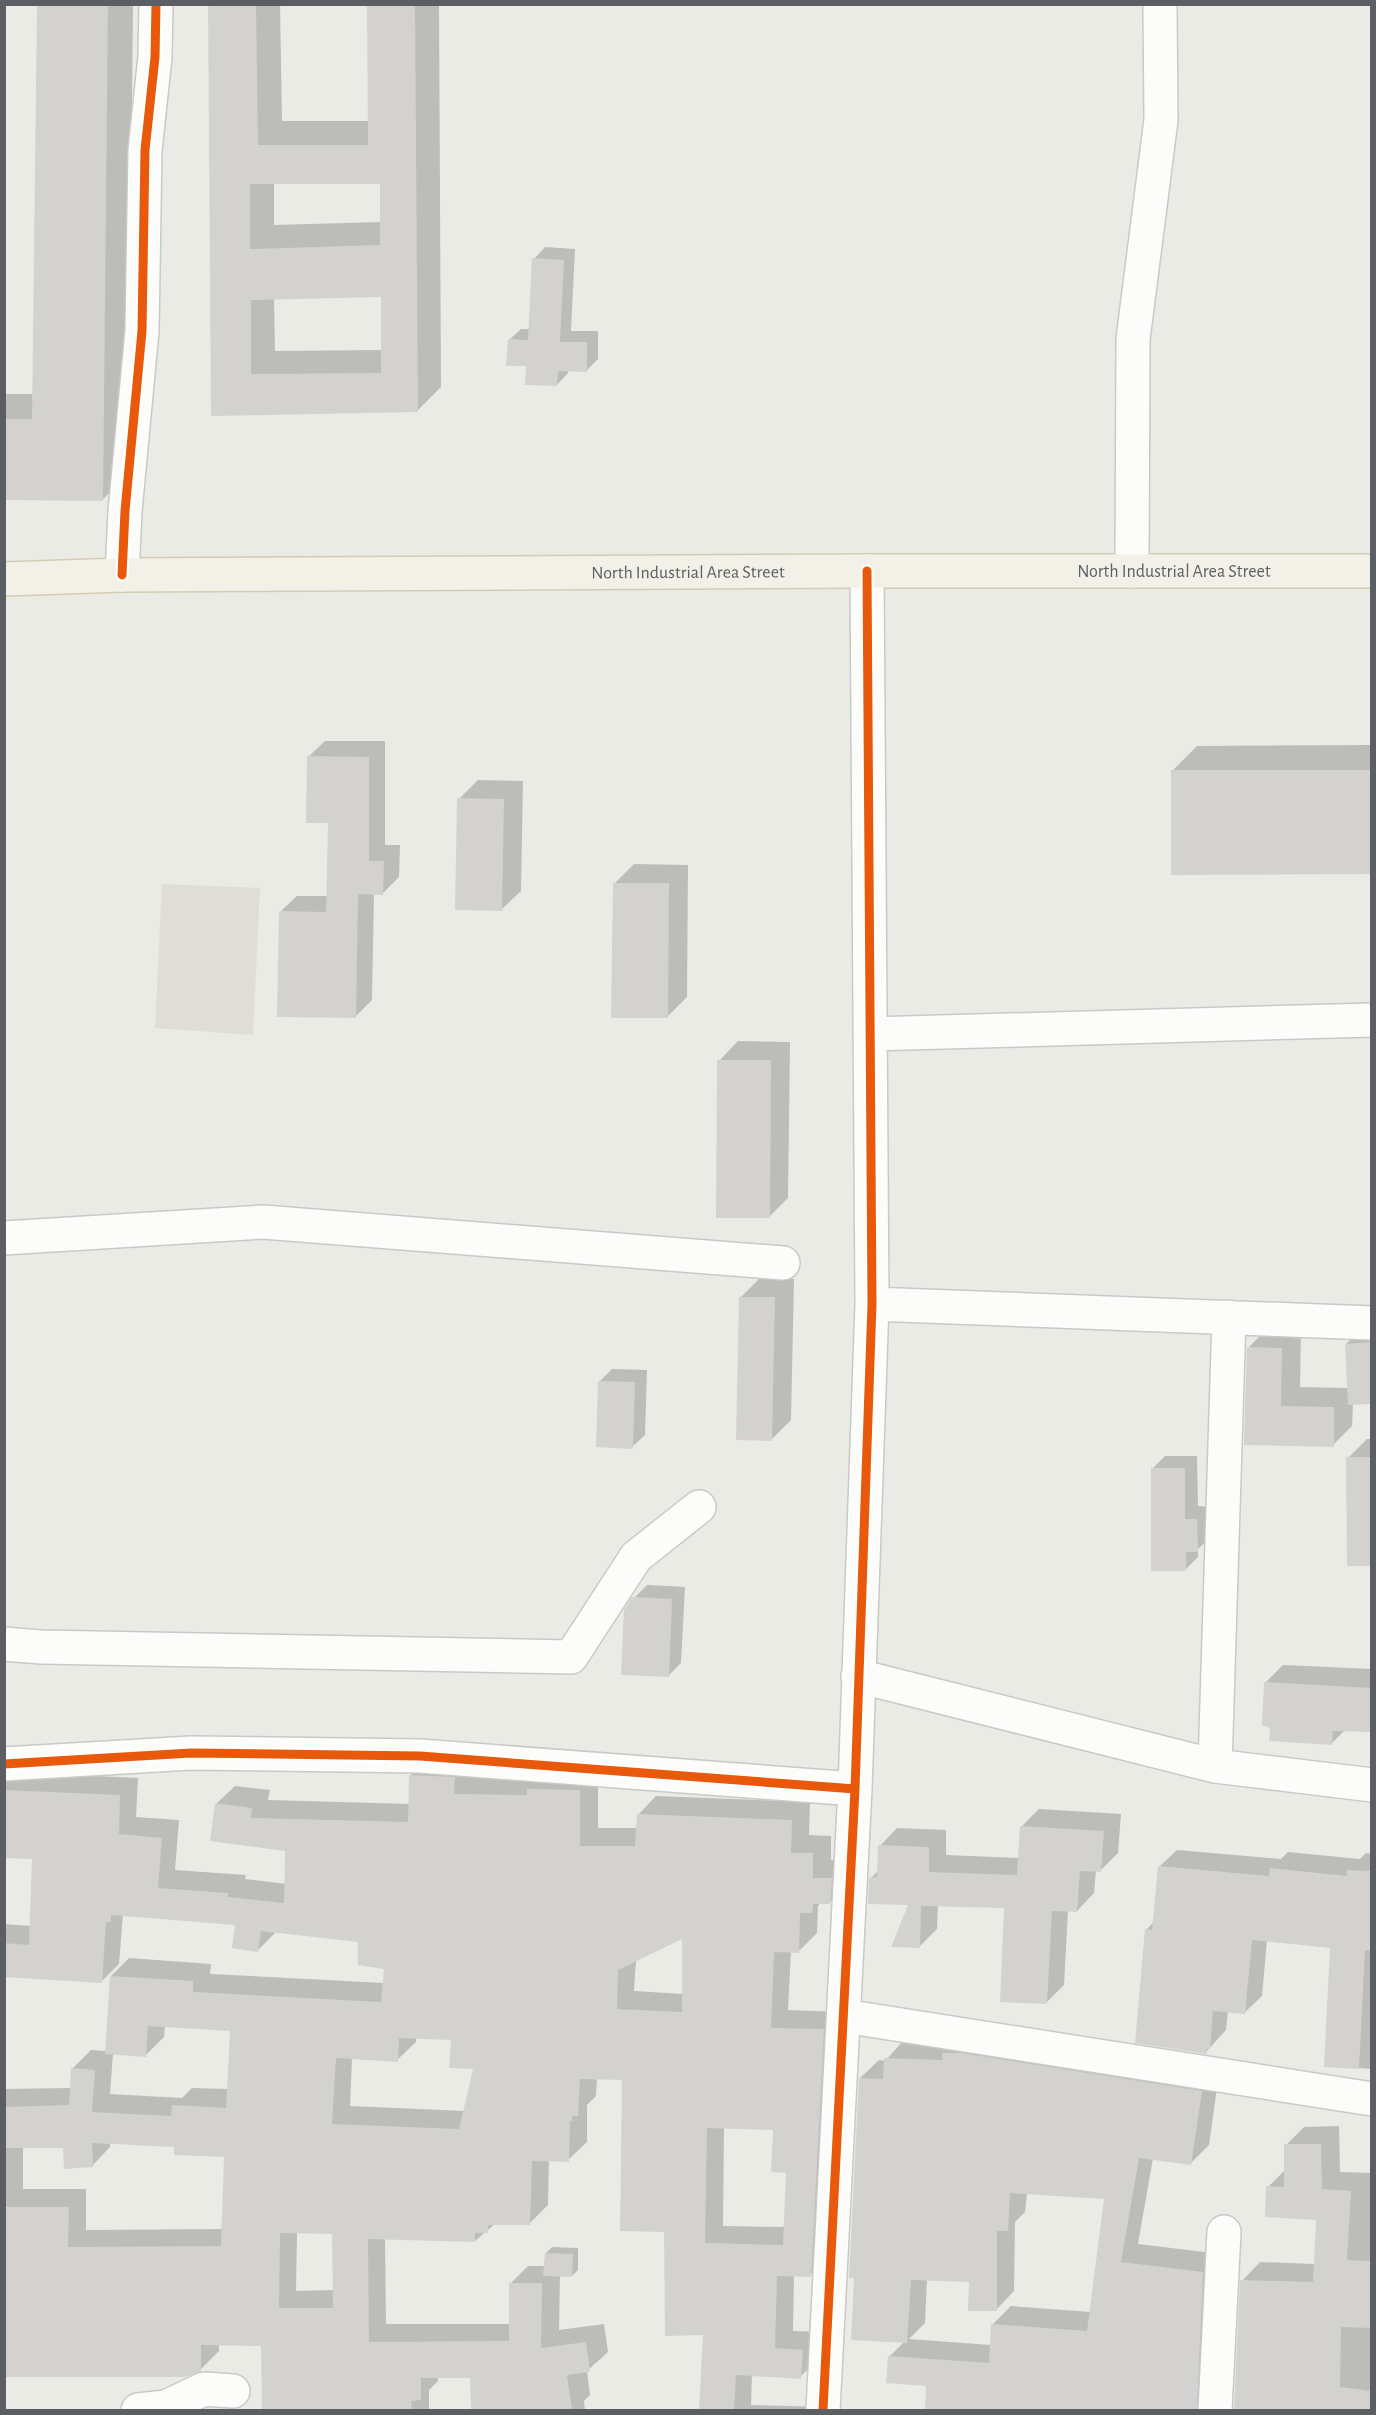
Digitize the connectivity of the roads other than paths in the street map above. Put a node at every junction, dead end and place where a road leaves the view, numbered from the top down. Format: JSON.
{"nodes":[{"id":1,"x":156,"y":4,"type":"edge"},
{"id":2,"x":1160,"y":4,"type":"edge"},
{"id":3,"x":867,"y":571,"type":"junction"},
{"id":4,"x":1132,"y":571,"type":"junction"},
{"id":5,"x":1371,"y":571,"type":"edge"},
{"id":6,"x":122,"y":575,"type":"junction"},
{"id":7,"x":4,"y":579,"type":"edge"},
{"id":8,"x":1371,"y":1020,"type":"edge"},
{"id":9,"x":870,"y":1034,"type":"junction"},
{"id":10,"x":4,"y":1238,"type":"edge"},
{"id":11,"x":783,"y":1263,"type":"dead end"},
{"id":12,"x":872,"y":1304,"type":"junction"},
{"id":13,"x":1229,"y":1317,"type":"junction"},
{"id":14,"x":1371,"y":1323,"type":"edge"},
{"id":15,"x":699,"y":1507,"type":"dead end"},
{"id":16,"x":4,"y":1644,"type":"edge"},
{"id":17,"x":858,"y":1676,"type":"junction"},
{"id":18,"x":4,"y":1764,"type":"edge"},
{"id":19,"x":1215,"y":1767,"type":"junction"},
{"id":20,"x":1371,"y":1785,"type":"edge"},
{"id":21,"x":855,"y":1789,"type":"junction"},
{"id":22,"x":844,"y":2016,"type":"junction"},
{"id":23,"x":1371,"y":2099,"type":"edge"},
{"id":24,"x":1224,"y":2232,"type":"dead end"},
{"id":25,"x":233,"y":2391,"type":"dead end"},
{"id":26,"x":138,"y":2410,"type":"edge"},
{"id":27,"x":823,"y":2410,"type":"edge"},
{"id":28,"x":1215,"y":2410,"type":"edge"}],
"edges":[{"from":1,"to":6,"type":"street"},
{"from":2,"to":4,"type":"street"},
{"from":3,"to":4,"type":"main road","name":"North Industrial Area Street"},
{"from":3,"to":6,"type":"main road","name":"North Industrial Area Street"},
{"from":3,"to":9,"type":"street"},
{"from":4,"to":5,"type":"main road","name":"North Industrial Area Street"},
{"from":6,"to":7,"type":"main road","name":"North Industrial Area Street"},
{"from":8,"to":9,"type":"street"},
{"from":9,"to":12,"type":"street"},
{"from":10,"to":11,"type":"street"},
{"from":12,"to":13,"type":"street"},
{"from":12,"to":17,"type":"street"},
{"from":13,"to":14,"type":"street"},
{"from":13,"to":19,"type":"street"},
{"from":15,"to":16,"type":"street"},
{"from":17,"to":19,"type":"street"},
{"from":17,"to":21,"type":"street"},
{"from":18,"to":21,"type":"street"},
{"from":19,"to":20,"type":"street"},
{"from":21,"to":22,"type":"street"},
{"from":22,"to":23,"type":"street"},
{"from":22,"to":27,"type":"street"},
{"from":24,"to":28,"type":"street"},
{"from":25,"to":26,"type":"street"}]}
